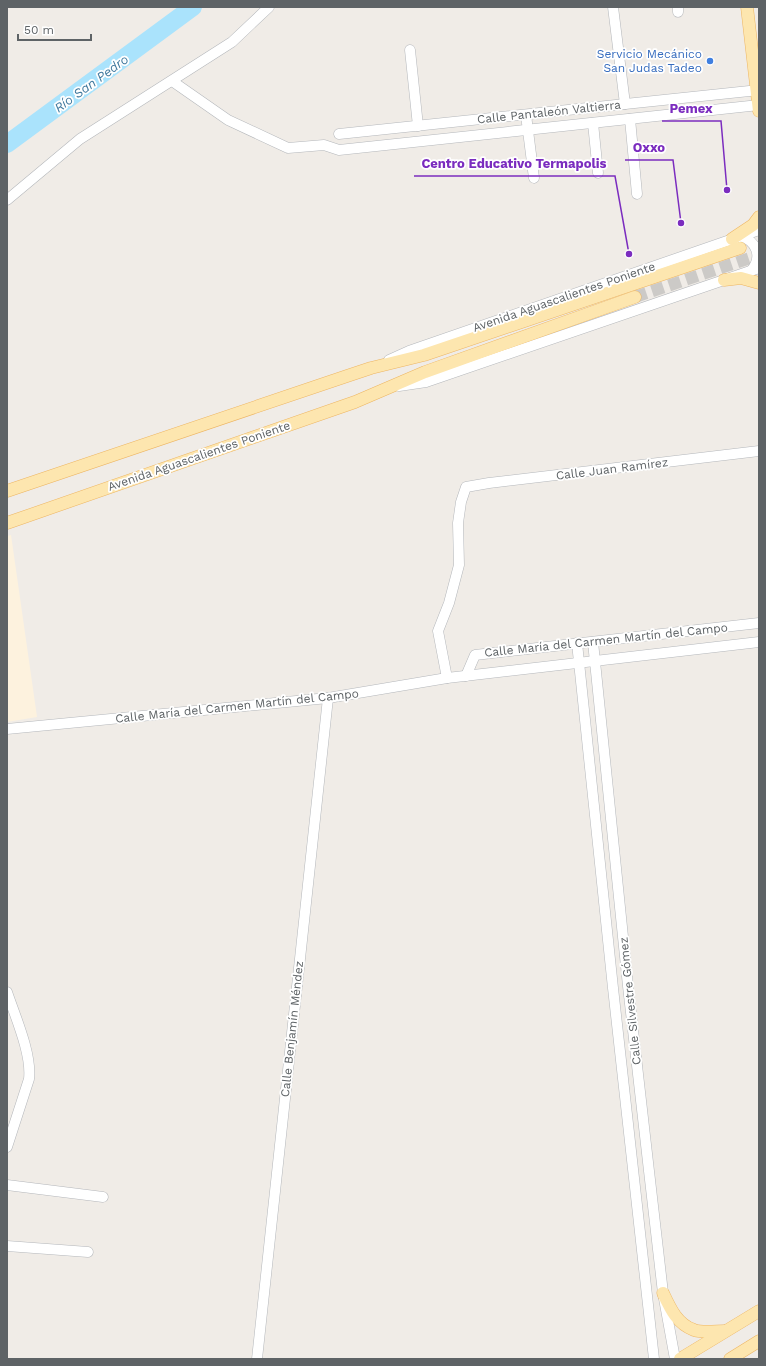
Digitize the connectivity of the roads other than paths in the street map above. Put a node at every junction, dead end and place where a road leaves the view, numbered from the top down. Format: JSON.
{"nodes":[{"id":1,"x":269,"y":7,"type":"edge"},
{"id":2,"x":613,"y":7,"type":"edge"},
{"id":3,"x":747,"y":7,"type":"edge"},
{"id":4,"x":410,"y":50,"type":"dead end"},
{"id":5,"x":172,"y":81,"type":"junction"},
{"id":6,"x":758,"y":90,"type":"edge"},
{"id":7,"x":625,"y":104,"type":"junction"},
{"id":8,"x":759,"y":107,"type":"edge"},
{"id":9,"x":526,"y":115,"type":"junction"},
{"id":10,"x":630,"y":119,"type":"junction"},
{"id":11,"x":593,"y":123,"type":"junction"},
{"id":12,"x":418,"y":126,"type":"junction"},
{"id":13,"x":528,"y":130,"type":"junction"},
{"id":14,"x":339,"y":134,"type":"junction"},
{"id":15,"x":324,"y":145,"type":"junction"},
{"id":16,"x":339,"y":150,"type":"junction"},
{"id":17,"x":598,"y":173,"type":"dead end"},
{"id":18,"x":534,"y":178,"type":"dead end"},
{"id":19,"x":637,"y":194,"type":"dead end"},
{"id":20,"x":7,"y":200,"type":"edge"},
{"id":21,"x":759,"y":217,"type":"edge"},
{"id":22,"x":759,"y":230,"type":"edge"},
{"id":23,"x":738,"y":241,"type":"junction"},
{"id":24,"x":755,"y":269,"type":"edge"},
{"id":25,"x":724,"y":280,"type":"junction"},
{"id":26,"x":759,"y":283,"type":"edge"},
{"id":27,"x":636,"y":297,"type":"tunnel mouth"},
{"id":28,"x":391,"y":387,"type":"junction"},
{"id":29,"x":759,"y":451,"type":"edge"},
{"id":30,"x":7,"y":491,"type":"edge"},
{"id":31,"x":7,"y":522,"type":"edge"},
{"id":32,"x":759,"y":623,"type":"edge"},
{"id":33,"x":592,"y":642,"type":"junction"},
{"id":34,"x":759,"y":642,"type":"edge"},
{"id":35,"x":577,"y":644,"type":"junction"},
{"id":36,"x":595,"y":661,"type":"junction"},
{"id":37,"x":579,"y":663,"type":"junction"},
{"id":38,"x":466,"y":676,"type":"junction"},
{"id":39,"x":447,"y":678,"type":"junction"},
{"id":40,"x":328,"y":698,"type":"junction"},
{"id":41,"x":7,"y":729,"type":"edge"},
{"id":42,"x":606,"y":770,"type":"junction"},
{"id":43,"x":591,"y":772,"type":"junction"},
{"id":44,"x":7,"y":992,"type":"edge"},
{"id":45,"x":7,"y":1145,"type":"edge"},
{"id":46,"x":7,"y":1185,"type":"edge"},
{"id":47,"x":103,"y":1197,"type":"dead end"},
{"id":48,"x":7,"y":1246,"type":"edge"},
{"id":49,"x":88,"y":1252,"type":"dead end"},
{"id":50,"x":663,"y":1293,"type":"junction"},
{"id":51,"x":759,"y":1311,"type":"edge"},
{"id":52,"x":727,"y":1331,"type":"junction"},
{"id":53,"x":759,"y":1341,"type":"edge"},
{"id":54,"x":257,"y":1359,"type":"edge"},
{"id":55,"x":654,"y":1359,"type":"edge"},
{"id":56,"x":675,"y":1359,"type":"edge"},
{"id":57,"x":680,"y":1359,"type":"edge"},
{"id":58,"x":730,"y":1359,"type":"edge"}],
"edges":[{"from":1,"to":5,"type":"street"},
{"from":2,"to":7,"type":"street"},
{"from":3,"to":6,"type":"main road"},
{"from":4,"to":12,"type":"street"},
{"from":5,"to":15,"type":"street"},
{"from":5,"to":20,"type":"street"},
{"from":6,"to":7,"type":"street","name":"Calle Pantaleón Valtierra"},
{"from":6,"to":8,"type":"main road"},
{"from":7,"to":9,"type":"street","name":"Calle Pantaleón Valtierra"},
{"from":8,"to":10,"type":"street","name":"Calle Pantaleón Valtierra"},
{"from":9,"to":12,"type":"street","name":"Calle Pantaleón Valtierra"},
{"from":9,"to":13,"type":"street"},
{"from":10,"to":11,"type":"street","name":"Calle Pantaleón Valtierra"},
{"from":10,"to":19,"type":"street"},
{"from":11,"to":13,"type":"street","name":"Calle Pantaleón Valtierra"},
{"from":11,"to":17,"type":"street"},
{"from":12,"to":14,"type":"street","name":"Calle Pantaleón Valtierra"},
{"from":13,"to":16,"type":"street","name":"Calle Pantaleón Valtierra"},
{"from":13,"to":18,"type":"street"},
{"from":14,"to":15,"type":"street"},
{"from":14,"to":16,"type":"street"},
{"from":15,"to":16,"type":"street"},
{"from":21,"to":23,"type":"main road"},
{"from":22,"to":23,"type":"street","name":"Avenida Aguascalientes Poniente"},
{"from":23,"to":24,"type":"street"},
{"from":23,"to":30,"type":"main road","name":"Avenida Aguascalientes Poniente"},
{"from":24,"to":25,"type":"street","name":"Avenida Aguascalientes Poniente"},
{"from":25,"to":26,"type":"main road"},
{"from":25,"to":28,"type":"street","name":"Avenida Aguascalientes Poniente"},
{"from":27,"to":28,"type":"main road","name":"Avenida Aguascalientes Poniente"},
{"from":28,"to":31,"type":"main road","name":"Avenida Aguascalientes Poniente"},
{"from":29,"to":39,"type":"street","name":"Calle Juan Ramírez"},
{"from":32,"to":33,"type":"street","name":"Calle María del Carmen Martín del Campo"},
{"from":33,"to":35,"type":"street","name":"Calle María del Carmen Martín del Campo"},
{"from":33,"to":36,"type":"street","name":"Calle Silvestre Gómez"},
{"from":34,"to":36,"type":"street","name":"Calle María del Carmen Martín del Campo"},
{"from":35,"to":37,"type":"street","name":"Calle Silvestre Gómez"},
{"from":35,"to":38,"type":"street","name":"Calle María del Carmen Martín del Campo"},
{"from":36,"to":37,"type":"street","name":"Calle María del Carmen Martín del Campo"},
{"from":36,"to":42,"type":"street","name":"Calle Silvestre Gómez"},
{"from":37,"to":38,"type":"street","name":"Calle María del Carmen Martín del Campo"},
{"from":37,"to":43,"type":"street","name":"Calle Silvestre Gómez"},
{"from":38,"to":39,"type":"street","name":"Calle María del Carmen Martín del Campo"},
{"from":39,"to":40,"type":"street","name":"Calle María del Carmen Martín del Campo"},
{"from":40,"to":41,"type":"street","name":"Calle María del Carmen Martín del Campo"},
{"from":40,"to":54,"type":"street","name":"Calle Benjamín Méndez"},
{"from":42,"to":43,"type":"street"},
{"from":42,"to":50,"type":"street","name":"Calle Silvestre Gómez"},
{"from":43,"to":55,"type":"street","name":"Calle Silvestre Gómez"},
{"from":44,"to":45,"type":"street"},
{"from":46,"to":47,"type":"street"},
{"from":48,"to":49,"type":"street"},
{"from":50,"to":52,"type":"main road"},
{"from":50,"to":56,"type":"street","name":"Calle Silvestre Gómez"},
{"from":51,"to":52,"type":"main road"},
{"from":52,"to":57,"type":"main road"},
{"from":53,"to":58,"type":"main road"}]}
